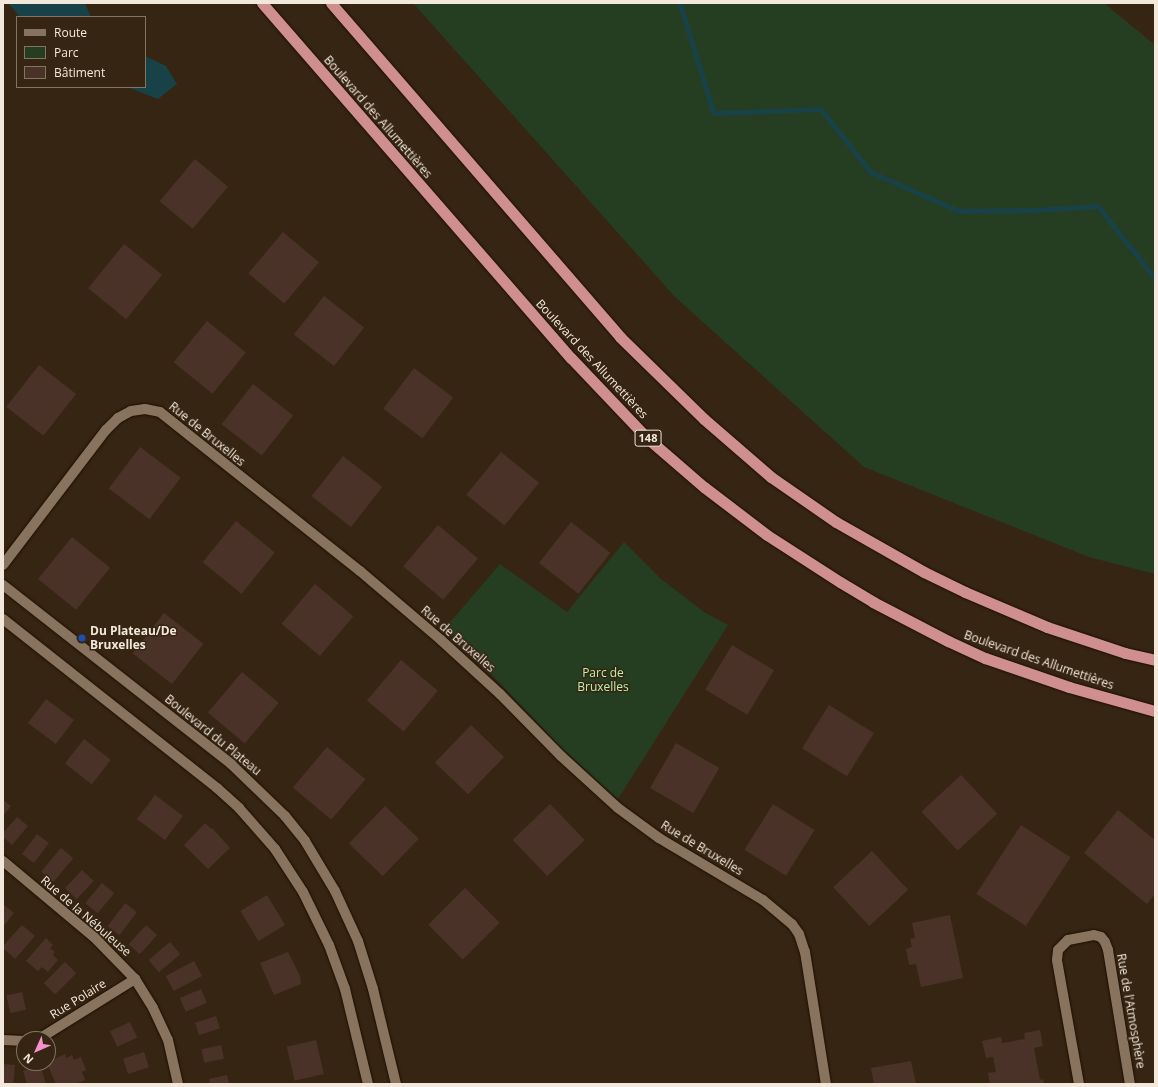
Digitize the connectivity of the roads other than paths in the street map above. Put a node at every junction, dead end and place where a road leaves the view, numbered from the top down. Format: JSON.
{"nodes":[{"id":1,"x":262,"y":3,"type":"edge"},
{"id":2,"x":331,"y":3,"type":"edge"},
{"id":3,"x":3,"y":565,"type":"edge"},
{"id":4,"x":3,"y":585,"type":"edge"},
{"id":5,"x":3,"y":619,"type":"edge"},
{"id":6,"x":1155,"y":660,"type":"edge"},
{"id":7,"x":1155,"y":711,"type":"edge"},
{"id":8,"x":3,"y":861,"type":"edge"},
{"id":9,"x":135,"y":979,"type":"junction"},
{"id":10,"x":52,"y":1031,"type":"edge"},
{"id":11,"x":3,"y":1040,"type":"edge"},
{"id":12,"x":16,"y":1041,"type":"edge"},
{"id":13,"x":178,"y":1084,"type":"edge"},
{"id":14,"x":368,"y":1084,"type":"edge"},
{"id":15,"x":396,"y":1084,"type":"edge"},
{"id":16,"x":826,"y":1084,"type":"edge"},
{"id":17,"x":1079,"y":1084,"type":"edge"},
{"id":18,"x":1130,"y":1084,"type":"edge"}],
"edges":[{"from":1,"to":7,"type":"highway","name":"Boulevard des Allumettières","number":"148"},
{"from":2,"to":6,"type":"highway"},
{"from":3,"to":16,"type":"street","name":"Rue de Bruxelles"},
{"from":4,"to":15,"type":"street","name":"Boulevard du Plateau"},
{"from":5,"to":14,"type":"street"},
{"from":8,"to":9,"type":"street","name":"Rue de la Nébuleuse"},
{"from":9,"to":10,"type":"street","name":"Rue Polaire"},
{"from":9,"to":13,"type":"street","name":"Rue de la Nébuleuse"},
{"from":11,"to":12,"type":"street"},
{"from":17,"to":18,"type":"street","name":"Rue de l'Atmosphère"}]}
